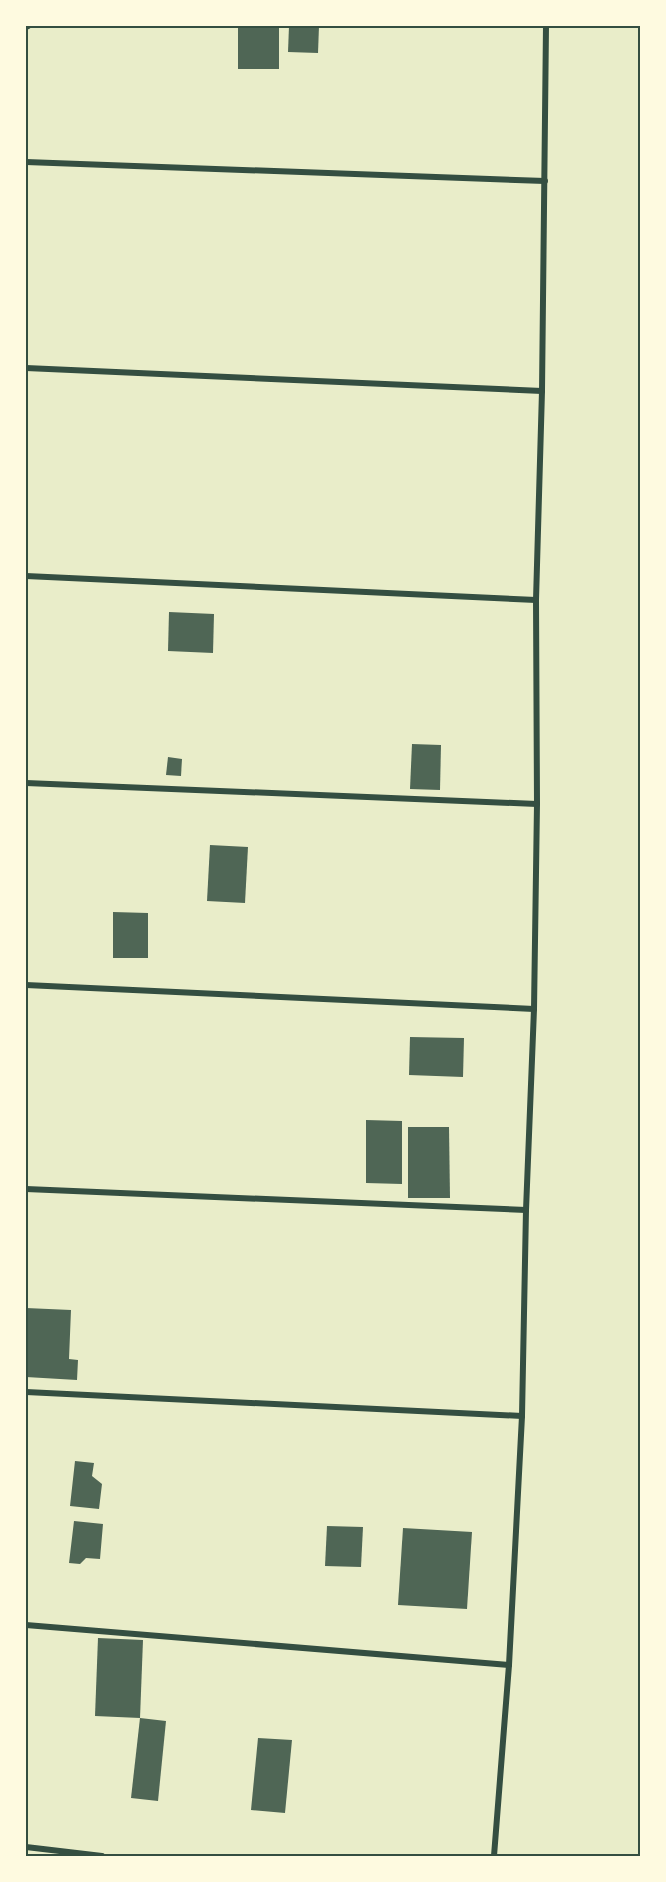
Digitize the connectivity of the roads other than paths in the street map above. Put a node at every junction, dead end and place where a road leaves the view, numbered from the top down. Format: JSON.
{"nodes":[{"id":1,"x":546,"y":26,"type":"edge"},
{"id":2,"x":26,"y":162,"type":"edge"},
{"id":3,"x":544,"y":181,"type":"junction"},
{"id":4,"x":26,"y":368,"type":"edge"},
{"id":5,"x":542,"y":391,"type":"junction"},
{"id":6,"x":26,"y":576,"type":"edge"},
{"id":7,"x":536,"y":600,"type":"junction"},
{"id":8,"x":26,"y":783,"type":"edge"},
{"id":9,"x":537,"y":804,"type":"junction"},
{"id":10,"x":26,"y":985,"type":"edge"},
{"id":11,"x":534,"y":1010,"type":"junction"},
{"id":12,"x":26,"y":1189,"type":"edge"},
{"id":13,"x":526,"y":1210,"type":"junction"},
{"id":14,"x":26,"y":1392,"type":"edge"},
{"id":15,"x":522,"y":1416,"type":"junction"},
{"id":16,"x":26,"y":1625,"type":"edge"},
{"id":17,"x":509,"y":1665,"type":"junction"},
{"id":18,"x":26,"y":1847,"type":"edge"},
{"id":19,"x":102,"y":1857,"type":"edge"},
{"id":20,"x":494,"y":1857,"type":"edge"}],
"edges":[{"from":1,"to":3,"type":"street"},
{"from":2,"to":3,"type":"street"},
{"from":3,"to":5,"type":"street"},
{"from":4,"to":5,"type":"street"},
{"from":5,"to":7,"type":"street"},
{"from":6,"to":7,"type":"street"},
{"from":7,"to":9,"type":"street"},
{"from":8,"to":9,"type":"street"},
{"from":9,"to":11,"type":"street"},
{"from":10,"to":11,"type":"street"},
{"from":11,"to":13,"type":"street"},
{"from":12,"to":13,"type":"street"},
{"from":13,"to":15,"type":"street"},
{"from":14,"to":15,"type":"street"},
{"from":15,"to":17,"type":"street"},
{"from":16,"to":17,"type":"street"},
{"from":17,"to":20,"type":"street"},
{"from":18,"to":19,"type":"street"}]}
